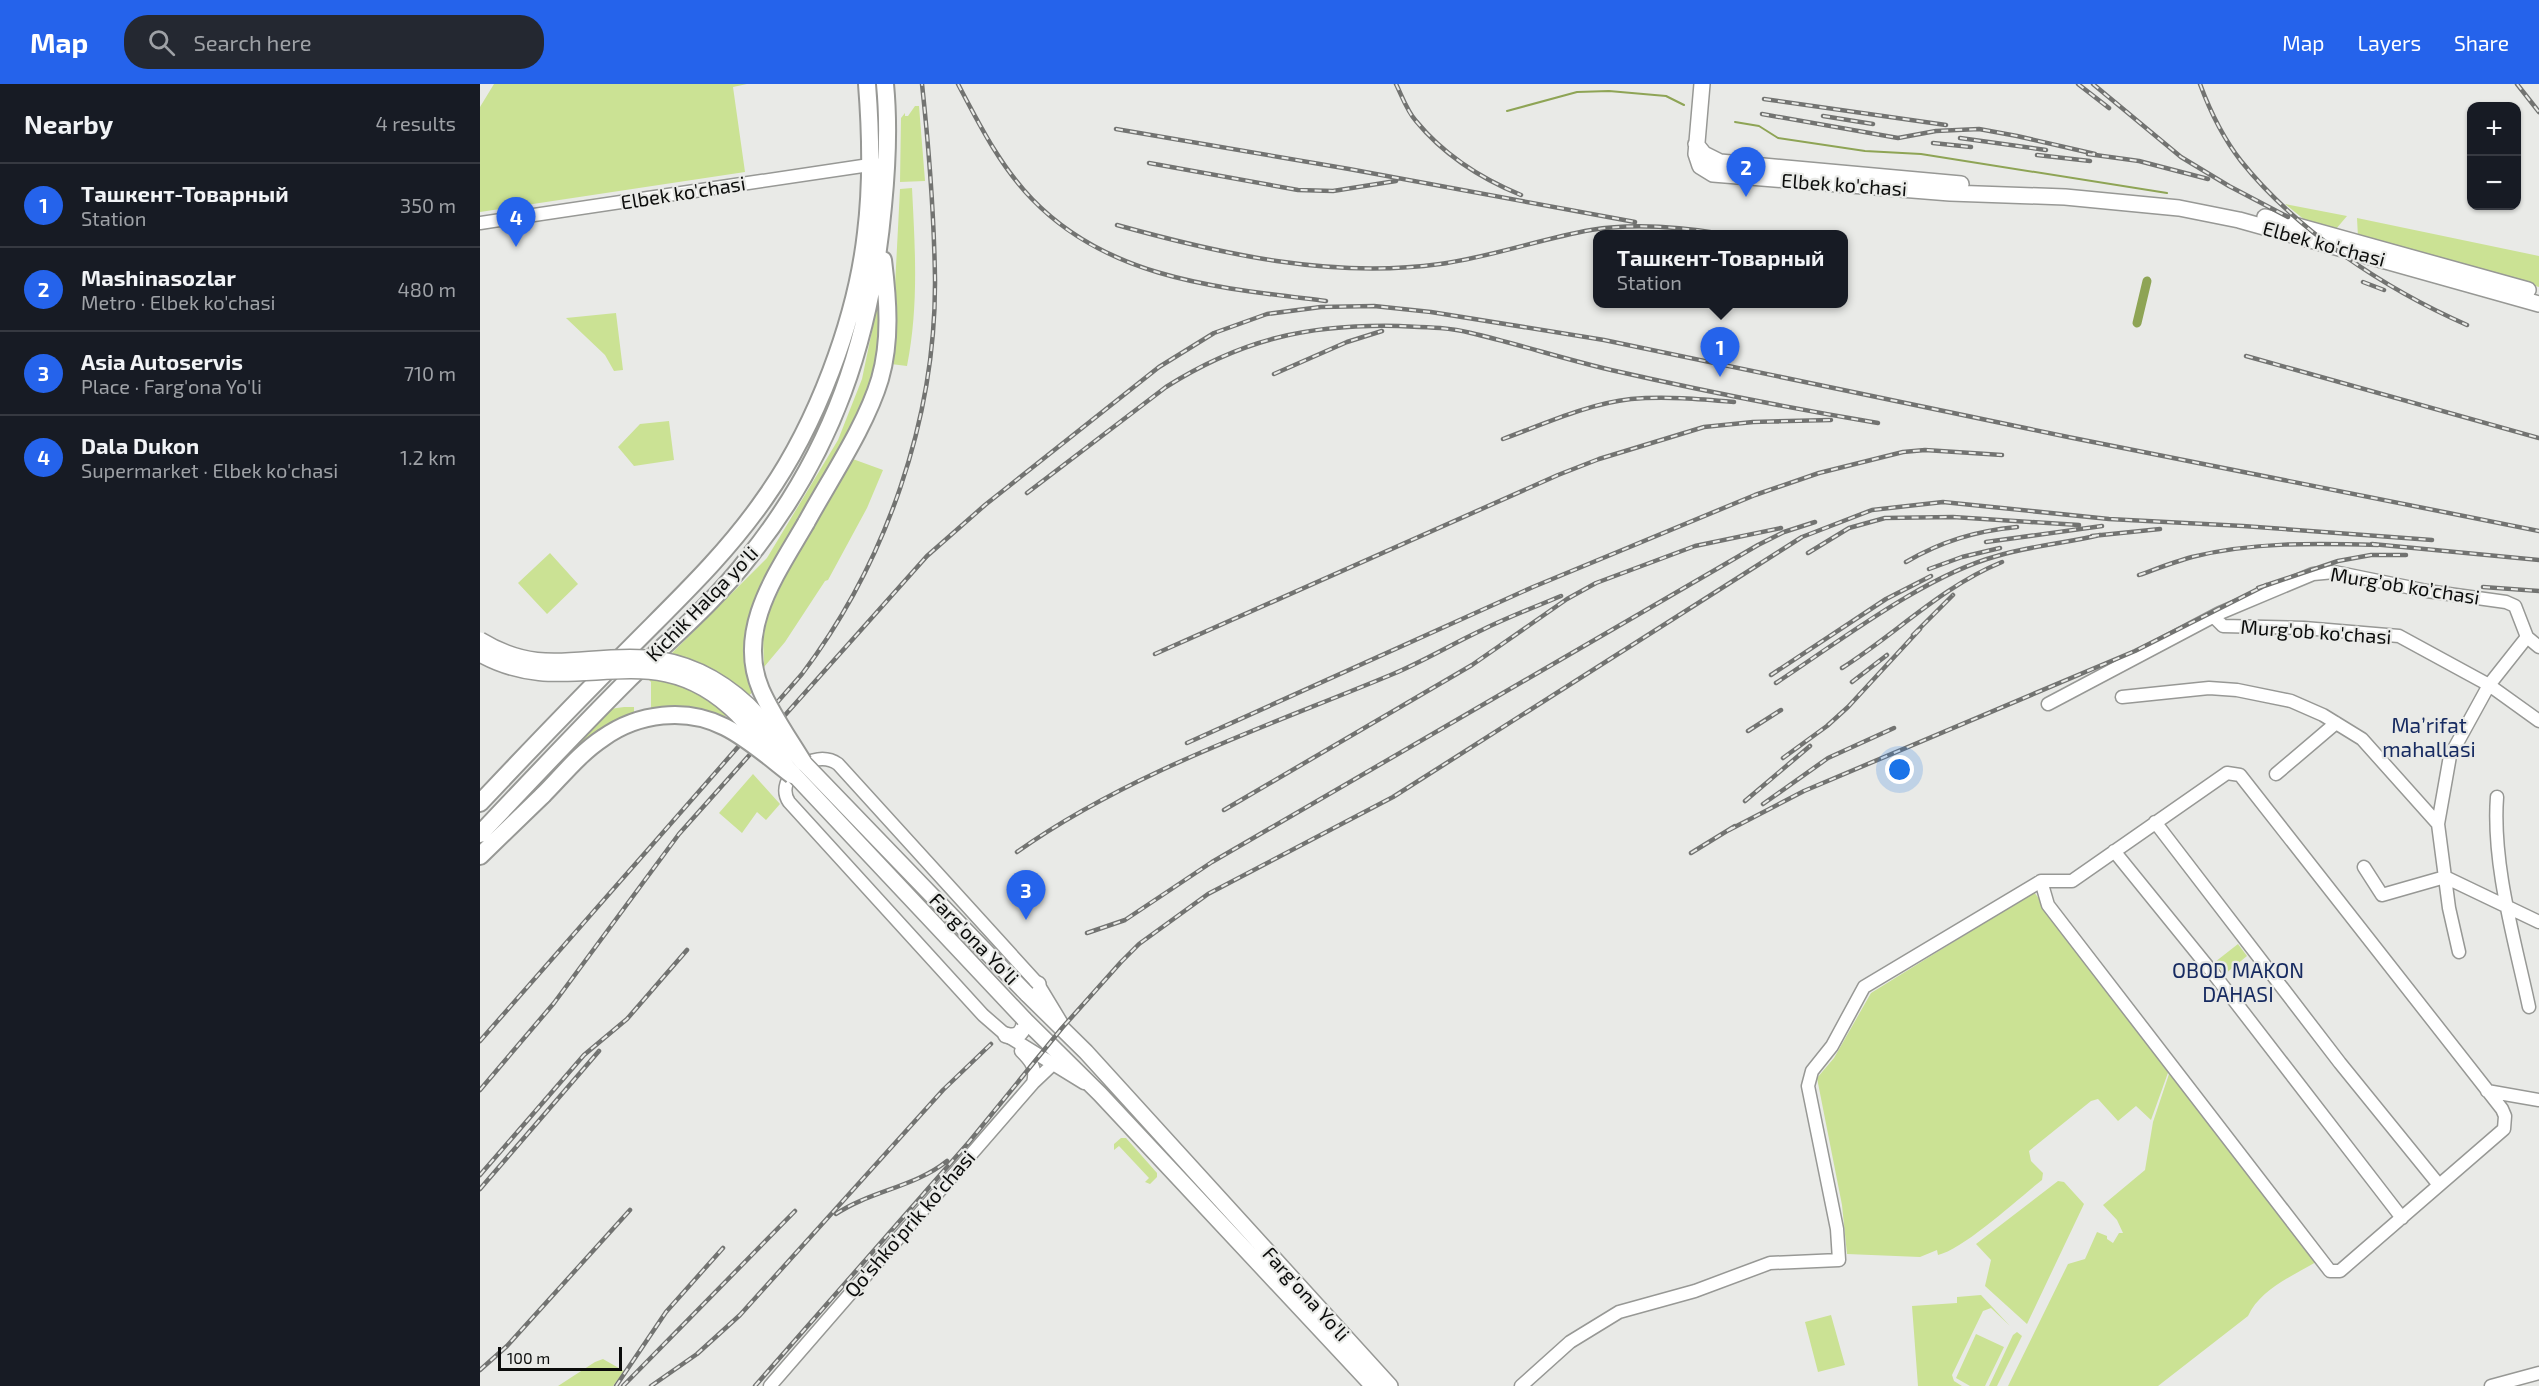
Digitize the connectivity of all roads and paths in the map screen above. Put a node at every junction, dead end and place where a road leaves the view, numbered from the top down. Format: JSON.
{"nodes":[{"id":1,"x":867,"y":84,"type":"edge"},
{"id":2,"x":885,"y":84,"type":"edge"},
{"id":3,"x":1702,"y":84,"type":"edge"},
{"id":4,"x":1696,"y":144,"type":"junction"},
{"id":5,"x":879,"y":164,"type":"junction"},
{"id":6,"x":480,"y":223,"type":"edge"},
{"id":7,"x":880,"y":235,"type":"junction"},
{"id":8,"x":2539,"y":293,"type":"edge"},
{"id":9,"x":2539,"y":304,"type":"edge"},
{"id":10,"x":2216,"y":619,"type":"dead end"},
{"id":11,"x":2527,"y":638,"type":"junction"},
{"id":12,"x":480,"y":640,"type":"edge"},
{"id":13,"x":2539,"y":646,"type":"edge"},
{"id":14,"x":480,"y":654,"type":"edge"},
{"id":15,"x":2488,"y":685,"type":"junction"},
{"id":16,"x":2122,"y":697,"type":"dead end"},
{"id":17,"x":2048,"y":704,"type":"dead end"},
{"id":18,"x":2539,"y":721,"type":"edge"},
{"id":19,"x":2336,"y":723,"type":"junction"},
{"id":20,"x":803,"y":762,"type":"junction"},
{"id":21,"x":2276,"y":774,"type":"dead end"},
{"id":22,"x":792,"y":775,"type":"junction"},
{"id":23,"x":2497,"y":797,"type":"dead end"},
{"id":24,"x":480,"y":803,"type":"edge"},
{"id":25,"x":2155,"y":822,"type":"junction"},
{"id":26,"x":2438,"y":824,"type":"junction"},
{"id":27,"x":480,"y":834,"type":"edge"},
{"id":28,"x":2114,"y":851,"type":"junction"},
{"id":29,"x":480,"y":856,"type":"edge"},
{"id":30,"x":2364,"y":867,"type":"dead end"},
{"id":31,"x":2445,"y":877,"type":"junction"},
{"id":32,"x":2041,"y":880,"type":"junction"},
{"id":33,"x":2508,"y":909,"type":"junction"},
{"id":34,"x":2539,"y":922,"type":"edge"},
{"id":35,"x":2459,"y":952,"type":"dead end"},
{"id":36,"x":1033,"y":989,"type":"junction"},
{"id":37,"x":2529,"y":1007,"type":"dead end"},
{"id":38,"x":1024,"y":1019,"type":"junction"},
{"id":39,"x":1006,"y":1035,"type":"junction"},
{"id":40,"x":1032,"y":1057,"type":"junction"},
{"id":41,"x":1052,"y":1065,"type":"junction"},
{"id":42,"x":1033,"y":1083,"type":"junction"},
{"id":43,"x":2487,"y":1090,"type":"junction"},
{"id":44,"x":1100,"y":1094,"type":"junction"},
{"id":45,"x":2539,"y":1100,"type":"edge"},
{"id":46,"x":2439,"y":1185,"type":"junction"},
{"id":47,"x":2402,"y":1218,"type":"junction"},
{"id":48,"x":2539,"y":1373,"type":"edge"},
{"id":49,"x":770,"y":1386,"type":"edge"},
{"id":50,"x":1373,"y":1386,"type":"edge"},
{"id":51,"x":1390,"y":1386,"type":"edge"},
{"id":52,"x":1521,"y":1386,"type":"edge"},
{"id":53,"x":2490,"y":1386,"type":"edge"}],
"edges":[{"from":1,"to":5,"type":"highway","name":"Kichik Halqa yo'li"},
{"from":2,"to":5,"type":"highway","name":"Kichik Halqa yo'li"},
{"from":3,"to":4,"type":"main road"},
{"from":4,"to":8,"type":"main road","name":"Elbek ko'chasi"},
{"from":4,"to":9,"type":"main road","name":"Elbek ko'chasi"},
{"from":5,"to":6,"type":"street","name":"Elbek ko'chasi"},
{"from":5,"to":7,"type":"highway","name":"Kichik Halqa yo'li"},
{"from":5,"to":24,"type":"highway","name":"Kichik Halqa yo'li"},
{"from":7,"to":20,"type":"highway","bridge":true},
{"from":7,"to":27,"type":"highway","name":"Kichik Halqa yo'li"},
{"from":10,"to":15,"type":"street","name":"Murg'ob ko'chasi"},
{"from":11,"to":13,"type":"street"},
{"from":11,"to":15,"type":"street"},
{"from":11,"to":17,"type":"street","name":"Murg’ob ko’chasi"},
{"from":12,"to":20,"type":"main road","name":"Farg'ona Yo'li","bridge":true},
{"from":14,"to":22,"type":"main road","name":"Farg'ona Yo'li","bridge":true},
{"from":15,"to":18,"type":"street","name":"Murg'ob ko'chasi"},
{"from":15,"to":26,"type":"street"},
{"from":16,"to":19,"type":"street"},
{"from":19,"to":21,"type":"street"},
{"from":19,"to":26,"type":"street"},
{"from":20,"to":36,"type":"main road","name":"Farg'ona Yo'li","bridge":true},
{"from":22,"to":29,"type":"highway","bridge":true},
{"from":22,"to":38,"type":"main road","name":"Farg'ona Yo'li","bridge":true},
{"from":23,"to":33,"type":"street"},
{"from":25,"to":28,"type":"street"},
{"from":25,"to":43,"type":"street"},
{"from":25,"to":46,"type":"street"},
{"from":26,"to":31,"type":"street"},
{"from":28,"to":32,"type":"street"},
{"from":28,"to":47,"type":"street"},
{"from":30,"to":31,"type":"street"},
{"from":31,"to":33,"type":"street"},
{"from":31,"to":35,"type":"street"},
{"from":32,"to":47,"type":"street"},
{"from":32,"to":52,"type":"street"},
{"from":33,"to":34,"type":"street"},
{"from":33,"to":37,"type":"street"},
{"from":36,"to":39,"type":"street"},
{"from":36,"to":51,"type":"main road","name":"Farg'ona Yo'li"},
{"from":38,"to":39,"type":"main road"},
{"from":38,"to":40,"type":"street"},
{"from":38,"to":44,"type":"main road","name":"Farg'ona Yo'li"},
{"from":39,"to":40,"type":"street"},
{"from":40,"to":41,"type":"street"},
{"from":40,"to":42,"type":"street"},
{"from":41,"to":42,"type":"street","name":"Qo'shko'prik ko'chasi"},
{"from":41,"to":44,"type":"street"},
{"from":42,"to":49,"type":"street","name":"Qo'shko'prik ko'chasi"},
{"from":43,"to":45,"type":"street"},
{"from":43,"to":46,"type":"street"},
{"from":44,"to":50,"type":"main road","name":"Farg'ona Yo'li"},
{"from":46,"to":47,"type":"street"},
{"from":48,"to":53,"type":"street"}]}
